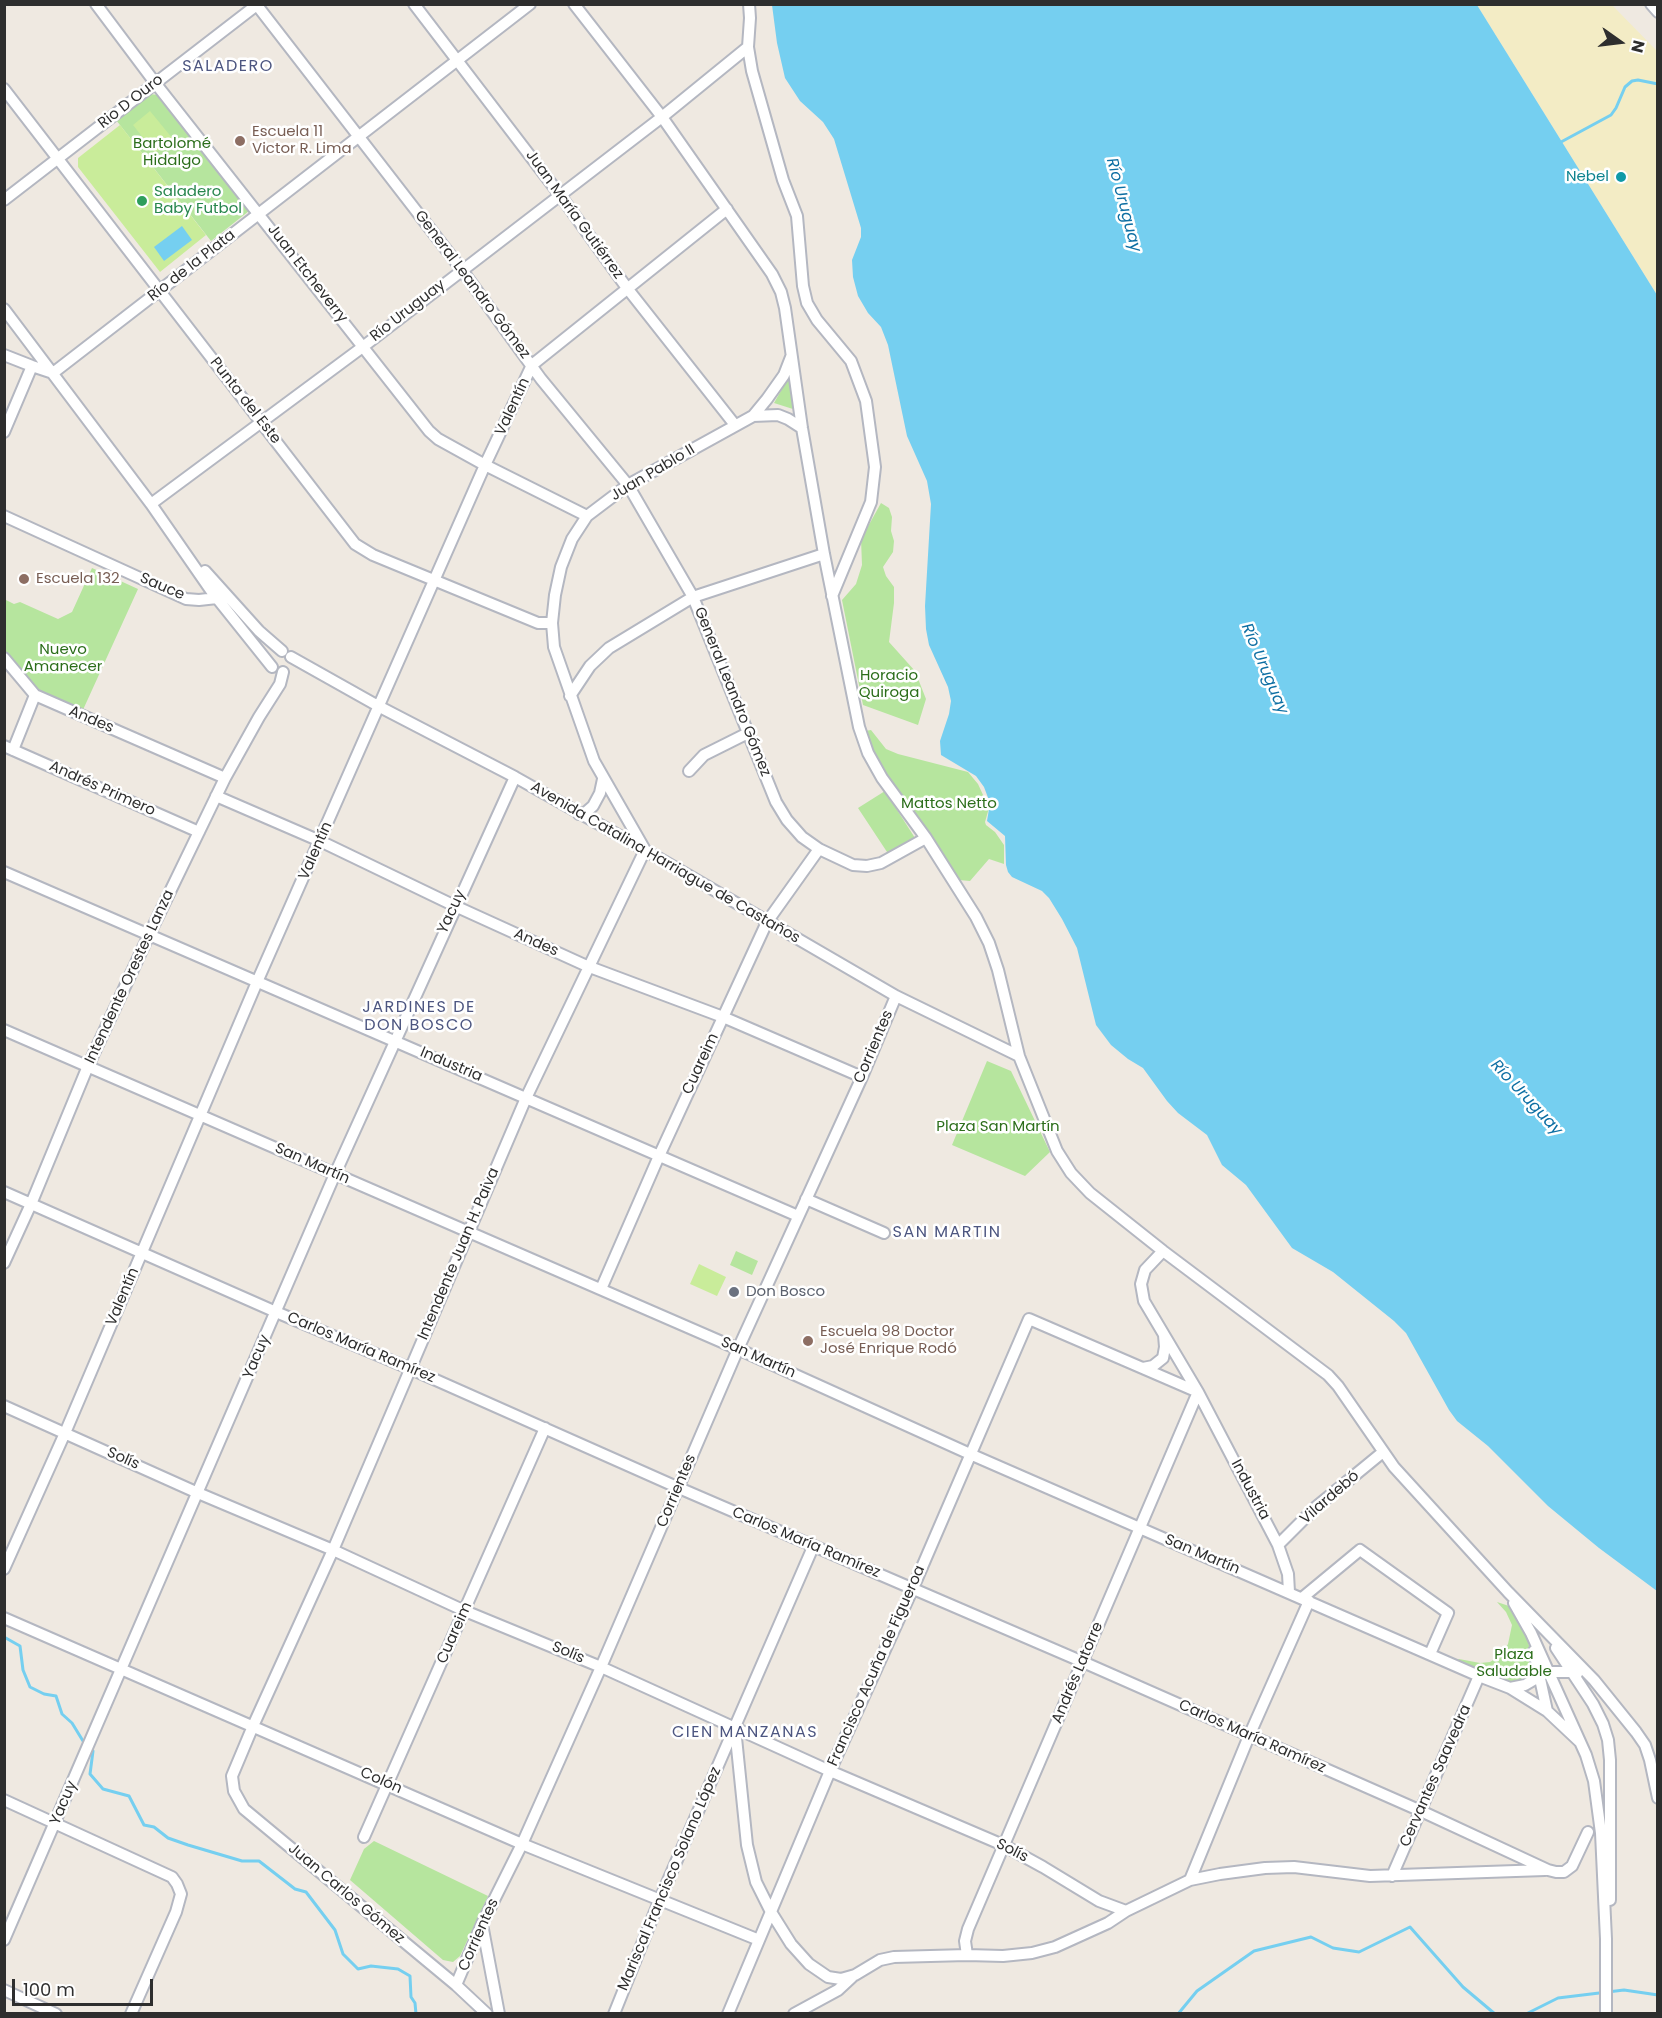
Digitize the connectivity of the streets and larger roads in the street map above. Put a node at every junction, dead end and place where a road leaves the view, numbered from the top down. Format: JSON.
{"nodes":[{"id":1,"x":96,"y":4,"type":"edge"},
{"id":2,"x":414,"y":4,"type":"edge"},
{"id":3,"x":530,"y":4,"type":"edge"},
{"id":4,"x":574,"y":4,"type":"edge"},
{"id":5,"x":748,"y":4,"type":"edge"},
{"id":6,"x":1651,"y":4,"type":"edge"},
{"id":7,"x":257,"y":5,"type":"edge"},
{"id":8,"x":1658,"y":12,"type":"edge"},
{"id":9,"x":748,"y":47,"type":"junction"},
{"id":10,"x":457,"y":61,"type":"junction"},
{"id":11,"x":156,"y":84,"type":"junction"},
{"id":12,"x":4,"y":89,"type":"edge"},
{"id":13,"x":662,"y":117,"type":"junction"},
{"id":14,"x":359,"y":137,"type":"junction"},
{"id":15,"x":58,"y":159,"type":"junction"},
{"id":16,"x":560,"y":195,"type":"junction"},
{"id":17,"x":4,"y":200,"type":"edge"},
{"id":18,"x":727,"y":209,"type":"junction"},
{"id":19,"x":259,"y":214,"type":"junction"},
{"id":20,"x":462,"y":270,"type":"junction"},
{"id":21,"x":627,"y":288,"type":"junction"},
{"id":22,"x":160,"y":291,"type":"junction"},
{"id":23,"x":4,"y":309,"type":"edge"},
{"id":24,"x":364,"y":346,"type":"junction"},
{"id":25,"x":4,"y":354,"type":"edge"},
{"id":26,"x":792,"y":354,"type":"junction"},
{"id":27,"x":532,"y":365,"type":"junction"},
{"id":28,"x":32,"y":366,"type":"junction"},
{"id":29,"x":54,"y":373,"type":"junction"},
{"id":30,"x":753,"y":416,"type":"junction"},
{"id":31,"x":262,"y":423,"type":"junction"},
{"id":32,"x":735,"y":425,"type":"junction"},
{"id":33,"x":802,"y":428,"type":"junction"},
{"id":34,"x":4,"y":432,"type":"edge"},
{"id":35,"x":485,"y":465,"type":"junction"},
{"id":36,"x":628,"y":485,"type":"junction"},
{"id":37,"x":154,"y":509,"type":"junction"},
{"id":38,"x":4,"y":516,"type":"edge"},
{"id":39,"x":586,"y":516,"type":"junction"},
{"id":40,"x":824,"y":554,"type":"junction"},
{"id":41,"x":434,"y":580,"type":"junction"},
{"id":42,"x":220,"y":595,"type":"junction"},
{"id":43,"x":832,"y":596,"type":"junction"},
{"id":44,"x":693,"y":597,"type":"junction"},
{"id":45,"x":552,"y":623,"type":"junction"},
{"id":46,"x":286,"y":654,"type":"junction"},
{"id":47,"x":4,"y":658,"type":"edge"},
{"id":48,"x":311,"y":669,"type":"junction"},
{"id":49,"x":279,"y":670,"type":"junction"},
{"id":50,"x":35,"y":695,"type":"junction"},
{"id":51,"x":570,"y":696,"type":"junction"},
{"id":52,"x":380,"y":707,"type":"junction"},
{"id":53,"x":748,"y":733,"type":"junction"},
{"id":54,"x":9,"y":748,"type":"edge"},
{"id":55,"x":689,"y":771,"type":"dead end"},
{"id":56,"x":515,"y":777,"type":"junction"},
{"id":57,"x":225,"y":778,"type":"junction"},
{"id":58,"x":603,"y":779,"type":"junction"},
{"id":59,"x":216,"y":796,"type":"junction"},
{"id":60,"x":579,"y":814,"type":"junction"},
{"id":61,"x":199,"y":832,"type":"junction"},
{"id":62,"x":926,"y":838,"type":"junction"},
{"id":63,"x":320,"y":842,"type":"junction"},
{"id":64,"x":819,"y":849,"type":"junction"},
{"id":65,"x":645,"y":850,"type":"junction"},
{"id":66,"x":4,"y":872,"type":"edge"},
{"id":67,"x":455,"y":906,"type":"junction"},
{"id":68,"x":767,"y":922,"type":"junction"},
{"id":69,"x":149,"y":935,"type":"junction"},
{"id":70,"x":587,"y":966,"type":"junction"},
{"id":71,"x":257,"y":982,"type":"junction"},
{"id":72,"x":896,"y":996,"type":"junction"},
{"id":73,"x":723,"y":1017,"type":"junction"},
{"id":74,"x":4,"y":1030,"type":"edge"},
{"id":75,"x":394,"y":1041,"type":"junction"},
{"id":76,"x":1019,"y":1056,"type":"junction"},
{"id":77,"x":88,"y":1066,"type":"junction"},
{"id":78,"x":862,"y":1077,"type":"junction"},
{"id":79,"x":526,"y":1098,"type":"junction"},
{"id":80,"x":200,"y":1115,"type":"junction"},
{"id":81,"x":659,"y":1156,"type":"junction"},
{"id":82,"x":335,"y":1174,"type":"junction"},
{"id":83,"x":4,"y":1192,"type":"edge"},
{"id":84,"x":806,"y":1199,"type":"junction"},
{"id":85,"x":31,"y":1204,"type":"junction"},
{"id":86,"x":798,"y":1216,"type":"junction"},
{"id":87,"x":468,"y":1231,"type":"junction"},
{"id":88,"x":884,"y":1233,"type":"dead end"},
{"id":89,"x":142,"y":1251,"type":"junction"},
{"id":90,"x":1163,"y":1251,"type":"junction"},
{"id":91,"x":4,"y":1263,"type":"edge"},
{"id":92,"x":601,"y":1289,"type":"junction"},
{"id":93,"x":276,"y":1312,"type":"junction"},
{"id":94,"x":1164,"y":1335,"type":"junction"},
{"id":95,"x":738,"y":1349,"type":"junction"},
{"id":96,"x":1143,"y":1368,"type":"junction"},
{"id":97,"x":411,"y":1369,"type":"junction"},
{"id":98,"x":1198,"y":1392,"type":"junction"},
{"id":99,"x":4,"y":1406,"type":"edge"},
{"id":100,"x":545,"y":1428,"type":"junction"},
{"id":101,"x":65,"y":1433,"type":"junction"},
{"id":102,"x":1383,"y":1452,"type":"junction"},
{"id":103,"x":970,"y":1454,"type":"junction"},
{"id":104,"x":679,"y":1488,"type":"junction"},
{"id":105,"x":198,"y":1493,"type":"junction"},
{"id":106,"x":1139,"y":1528,"type":"junction"},
{"id":107,"x":1278,"y":1545,"type":"junction"},
{"id":108,"x":813,"y":1546,"type":"junction"},
{"id":109,"x":333,"y":1550,"type":"junction"},
{"id":110,"x":4,"y":1569,"type":"edge"},
{"id":111,"x":913,"y":1588,"type":"junction"},
{"id":112,"x":1289,"y":1592,"type":"junction"},
{"id":113,"x":1508,"y":1592,"type":"junction"},
{"id":114,"x":1305,"y":1599,"type":"junction"},
{"id":115,"x":465,"y":1611,"type":"junction"},
{"id":116,"x":4,"y":1618,"type":"edge"},
{"id":117,"x":1542,"y":1626,"type":"junction"},
{"id":118,"x":1430,"y":1654,"type":"junction"},
{"id":119,"x":1083,"y":1662,"type":"junction"},
{"id":120,"x":601,"y":1667,"type":"junction"},
{"id":121,"x":121,"y":1668,"type":"junction"},
{"id":122,"x":1572,"y":1672,"type":"junction"},
{"id":123,"x":1543,"y":1675,"type":"junction"},
{"id":124,"x":1479,"y":1676,"type":"junction"},
{"id":125,"x":1594,"y":1680,"type":"junction"},
{"id":126,"x":1510,"y":1688,"type":"junction"},
{"id":127,"x":1547,"y":1711,"type":"junction"},
{"id":128,"x":253,"y":1726,"type":"junction"},
{"id":129,"x":735,"y":1728,"type":"junction"},
{"id":130,"x":1250,"y":1736,"type":"junction"},
{"id":131,"x":1580,"y":1742,"type":"junction"},
{"id":132,"x":238,"y":1760,"type":"joint"},
{"id":133,"x":830,"y":1771,"type":"junction"},
{"id":134,"x":388,"y":1784,"type":"junction"},
{"id":135,"x":1658,"y":1798,"type":"edge"},
{"id":136,"x":4,"y":1800,"type":"edge"},
{"id":137,"x":1421,"y":1811,"type":"junction"},
{"id":138,"x":55,"y":1823,"type":"junction"},
{"id":139,"x":1587,"y":1832,"type":"dead end"},
{"id":140,"x":364,"y":1837,"type":"dead end"},
{"id":141,"x":522,"y":1844,"type":"junction"},
{"id":142,"x":1003,"y":1845,"type":"junction"},
{"id":143,"x":1548,"y":1870,"type":"junction"},
{"id":144,"x":1392,"y":1876,"type":"junction"},
{"id":145,"x":1190,"y":1881,"type":"junction"},
{"id":146,"x":660,"y":1899,"type":"junction"},
{"id":147,"x":1126,"y":1911,"type":"junction"},
{"id":148,"x":771,"y":1912,"type":"junction"},
{"id":149,"x":482,"y":1924,"type":"junction"},
{"id":150,"x":1606,"y":1939,"type":"junction"},
{"id":151,"x":4,"y":1940,"type":"edge"},
{"id":152,"x":759,"y":1940,"type":"junction"},
{"id":153,"x":967,"y":1955,"type":"junction"},
{"id":154,"x":855,"y":1975,"type":"junction"},
{"id":155,"x":456,"y":1985,"type":"junction"},
{"id":156,"x":4,"y":1990,"type":"edge"},
{"id":157,"x":56,"y":2013,"type":"edge"},
{"id":158,"x":131,"y":2013,"type":"edge"},
{"id":159,"x":487,"y":2013,"type":"edge"},
{"id":160,"x":499,"y":2013,"type":"edge"},
{"id":161,"x":614,"y":2013,"type":"edge"},
{"id":162,"x":728,"y":2013,"type":"edge"},
{"id":163,"x":794,"y":2013,"type":"edge"},
{"id":164,"x":1606,"y":2013,"type":"edge"}],
"edges":[{"from":1,"to":11,"type":"street","name":"Juan Etcheverry"},
{"from":2,"to":10,"type":"street","name":"Juan María Gutiérrez"},
{"from":3,"to":10,"type":"street","name":"Río de la Plata"},
{"from":4,"to":13,"type":"street"},
{"from":5,"to":9,"type":"street"},
{"from":6,"to":8,"type":"street"},
{"from":7,"to":11,"type":"street","name":"Rio D Ouro"},
{"from":7,"to":14,"type":"street","name":"General Leandro Gómez"},
{"from":9,"to":13,"type":"street","name":"Río Uruguay"},
{"from":9,"to":43,"type":"street"},
{"from":10,"to":14,"type":"street","name":"Río de la Plata"},
{"from":10,"to":16,"type":"street","name":"Juan María Gutiérrez"},
{"from":11,"to":15,"type":"street","name":"Rio D Ouro"},
{"from":11,"to":19,"type":"street","name":"Juan Etcheverry"},
{"from":12,"to":15,"type":"street","name":"Punta del Este"},
{"from":13,"to":16,"type":"street","name":"Río Uruguay"},
{"from":13,"to":18,"type":"street"},
{"from":14,"to":19,"type":"street","name":"Río de la Plata"},
{"from":14,"to":20,"type":"street","name":"General Leandro Gómez"},
{"from":15,"to":17,"type":"street","name":"Rio D Ouro"},
{"from":15,"to":22,"type":"street","name":"Punta del Este"},
{"from":16,"to":20,"type":"street","name":"Río Uruguay"},
{"from":16,"to":21,"type":"street","name":"Juan María Gutiérrez"},
{"from":18,"to":21,"type":"street","name":"Valentín"},
{"from":18,"to":26,"type":"street"},
{"from":19,"to":22,"type":"street","name":"Río de la Plata"},
{"from":19,"to":24,"type":"street","name":"Juan Etcheverry"},
{"from":20,"to":24,"type":"street","name":"Río Uruguay"},
{"from":20,"to":27,"type":"street","name":"General Leandro Gómez"},
{"from":21,"to":27,"type":"street","name":"Valentín"},
{"from":21,"to":32,"type":"street","name":"Juan María Gutiérrez"},
{"from":22,"to":29,"type":"street","name":"Río de la Plata"},
{"from":22,"to":31,"type":"street","name":"Punta del Este"},
{"from":23,"to":29,"type":"street","name":"Avenida Catalina Harriague de Castaños"},
{"from":24,"to":31,"type":"street","name":"Río Uruguay"},
{"from":24,"to":35,"type":"street","name":"Juan Etcheverry"},
{"from":25,"to":28,"type":"street"},
{"from":26,"to":30,"type":"street","name":"Juan Pablo II"},
{"from":26,"to":33,"type":"street"},
{"from":27,"to":35,"type":"street","name":"Valentín"},
{"from":27,"to":36,"type":"street","name":"General Leandro Gómez"},
{"from":28,"to":29,"type":"street"},
{"from":28,"to":34,"type":"street"},
{"from":29,"to":37,"type":"street","name":"Avenida Catalina Harriague de Castaños"},
{"from":30,"to":32,"type":"street","name":"Juan Pablo II"},
{"from":30,"to":33,"type":"street"},
{"from":31,"to":37,"type":"street","name":"Río Uruguay"},
{"from":31,"to":41,"type":"street","name":"Punta del Este"},
{"from":32,"to":36,"type":"street","name":"Juan Pablo II"},
{"from":33,"to":40,"type":"street"},
{"from":35,"to":39,"type":"street","name":"Juan Etcheverry"},
{"from":35,"to":41,"type":"street","name":"Valentín"},
{"from":36,"to":39,"type":"street","name":"Juan Pablo II"},
{"from":36,"to":44,"type":"street","name":"General Leandro Gómez"},
{"from":37,"to":42,"type":"street","name":"Avenida Catalina Harriague de Castaños"},
{"from":38,"to":42,"type":"street","name":"Sauce"},
{"from":39,"to":45,"type":"street","name":"Juan Pablo II"},
{"from":40,"to":43,"type":"street"},
{"from":40,"to":44,"type":"street"},
{"from":41,"to":45,"type":"street","name":"Punta del Este"},
{"from":41,"to":52,"type":"street","name":"Valentín"},
{"from":42,"to":46,"type":"street","name":"Avenida Catalina Harriague de Castaños"},
{"from":42,"to":49,"type":"street","name":"Avenida Catalina Harriague de Castaños"},
{"from":43,"to":62,"type":"street"},
{"from":44,"to":51,"type":"street"},
{"from":44,"to":53,"type":"street","name":"General Leandro Gómez"},
{"from":45,"to":51,"type":"street","name":"Juan Pablo II"},
{"from":46,"to":48,"type":"street","name":"Avenida Catalina Harriague de Castaños"},
{"from":46,"to":49,"type":"street"},
{"from":46,"to":49,"type":"street"},
{"from":47,"to":50,"type":"street","name":"Andes"},
{"from":48,"to":49,"type":"street"},
{"from":48,"to":52,"type":"street","name":"Avenida Catalina Harriague de Castaños"},
{"from":49,"to":57,"type":"street","name":"Intendente Orestes Lanza"},
{"from":50,"to":54,"type":"street"},
{"from":50,"to":57,"type":"street","name":"Andes"},
{"from":51,"to":58,"type":"street","name":"Juan Pablo II"},
{"from":52,"to":56,"type":"street","name":"Avenida Catalina Harriague de Castaños"},
{"from":52,"to":63,"type":"street","name":"Valentín"},
{"from":53,"to":55,"type":"street"},
{"from":53,"to":64,"type":"street","name":"General Leandro Gómez"},
{"from":54,"to":61,"type":"street","name":"Andrés Primero"},
{"from":56,"to":60,"type":"street","name":"Avenida Catalina Harriague de Castaños"},
{"from":56,"to":67,"type":"street","name":"Yacuy"},
{"from":57,"to":59,"type":"street","name":"Intendente Orestes Lanza"},
{"from":58,"to":60,"type":"street"},
{"from":58,"to":65,"type":"street","name":"Juan Pablo II"},
{"from":59,"to":61,"type":"street","name":"Intendente Orestes Lanza"},
{"from":59,"to":63,"type":"street","name":"Andes"},
{"from":60,"to":65,"type":"street","name":"Avenida Catalina Harriague de Castaños"},
{"from":61,"to":69,"type":"street","name":"Intendente Orestes Lanza"},
{"from":62,"to":64,"type":"street","name":"General Leandro Gómez"},
{"from":62,"to":76,"type":"street"},
{"from":63,"to":67,"type":"street","name":"Andes"},
{"from":63,"to":71,"type":"street","name":"Valentín"},
{"from":64,"to":68,"type":"street","name":"Cuareim"},
{"from":65,"to":68,"type":"street","name":"Avenida Catalina Harriague de Castaños"},
{"from":65,"to":70,"type":"street","name":"Intendente Juan H. Paiva"},
{"from":66,"to":69,"type":"street","name":"Industria"},
{"from":67,"to":70,"type":"street","name":"Andes"},
{"from":67,"to":75,"type":"street","name":"Yacuy"},
{"from":68,"to":72,"type":"street","name":"Avenida Catalina Harriague de Castaños"},
{"from":68,"to":73,"type":"street","name":"Cuareim"},
{"from":69,"to":71,"type":"street","name":"Industria"},
{"from":69,"to":77,"type":"street","name":"Intendente Orestes Lanza"},
{"from":70,"to":73,"type":"street","name":"Andes"},
{"from":70,"to":79,"type":"street","name":"Intendente Juan H. Paiva"},
{"from":71,"to":75,"type":"street","name":"Industria"},
{"from":71,"to":80,"type":"street","name":"Valentín"},
{"from":72,"to":76,"type":"street","name":"Avenida Catalina Harriague de Castaños"},
{"from":72,"to":78,"type":"street","name":"Corrientes"},
{"from":73,"to":78,"type":"street","name":"Andes"},
{"from":73,"to":81,"type":"street","name":"Cuareim"},
{"from":74,"to":77,"type":"street","name":"San Martín"},
{"from":75,"to":79,"type":"street","name":"Industria"},
{"from":75,"to":82,"type":"street","name":"Yacuy"},
{"from":76,"to":90,"type":"street"},
{"from":77,"to":80,"type":"street","name":"San Martín"},
{"from":77,"to":85,"type":"street","name":"Intendente Orestes Lanza"},
{"from":78,"to":84,"type":"street","name":"Corrientes"},
{"from":79,"to":81,"type":"street","name":"Industria"},
{"from":79,"to":87,"type":"street","name":"Intendente Juan H. Paiva"},
{"from":80,"to":82,"type":"street","name":"San Martín"},
{"from":80,"to":89,"type":"street","name":"Valentín"},
{"from":81,"to":86,"type":"street","name":"Industria"},
{"from":81,"to":92,"type":"street","name":"Cuareim"},
{"from":82,"to":87,"type":"street","name":"San Martín"},
{"from":82,"to":93,"type":"street","name":"Yacuy"},
{"from":83,"to":85,"type":"street","name":"Carlos María Ramírez"},
{"from":84,"to":86,"type":"street","name":"Corrientes"},
{"from":84,"to":88,"type":"street"},
{"from":85,"to":89,"type":"street","name":"Carlos María Ramírez"},
{"from":85,"to":91,"type":"street","name":"Intendente Orestes Lanza"},
{"from":86,"to":95,"type":"street","name":"Corrientes"},
{"from":87,"to":92,"type":"street","name":"San Martín"},
{"from":87,"to":97,"type":"street","name":"Intendente Juan H. Paiva"},
{"from":89,"to":93,"type":"street","name":"Carlos María Ramírez"},
{"from":89,"to":101,"type":"street","name":"Valentín"},
{"from":90,"to":94,"type":"street","name":"Industria"},
{"from":90,"to":102,"type":"street"},
{"from":92,"to":95,"type":"street","name":"San Martín"},
{"from":93,"to":97,"type":"street","name":"Carlos María Ramírez"},
{"from":93,"to":105,"type":"street","name":"Yacuy"},
{"from":94,"to":96,"type":"street"},
{"from":94,"to":98,"type":"street","name":"Industria"},
{"from":95,"to":103,"type":"street","name":"San Martín"},
{"from":95,"to":104,"type":"street","name":"Corrientes"},
{"from":96,"to":98,"type":"street"},
{"from":96,"to":103,"type":"street","name":"Francisco Acuña de Figueroa"},
{"from":97,"to":100,"type":"street","name":"Carlos María Ramírez"},
{"from":97,"to":109,"type":"street","name":"Intendente Juan H. Paiva"},
{"from":98,"to":106,"type":"street","name":"Andrés Latorre"},
{"from":98,"to":107,"type":"street","name":"Industria"},
{"from":99,"to":101,"type":"street","name":"Solís"},
{"from":100,"to":104,"type":"street","name":"Carlos María Ramírez"},
{"from":100,"to":115,"type":"street","name":"Cuareim"},
{"from":101,"to":105,"type":"street","name":"Solís"},
{"from":101,"to":110,"type":"street","name":"Valentín"},
{"from":102,"to":107,"type":"street","name":"Vilardebó"},
{"from":102,"to":113,"type":"street"},
{"from":103,"to":106,"type":"street","name":"San Martín"},
{"from":103,"to":111,"type":"street","name":"Francisco Acuña de Figueroa"},
{"from":104,"to":108,"type":"street","name":"Carlos María Ramírez"},
{"from":104,"to":120,"type":"street","name":"Corrientes"},
{"from":105,"to":109,"type":"street","name":"Solís"},
{"from":105,"to":121,"type":"street","name":"Yacuy"},
{"from":106,"to":112,"type":"street","name":"San Martín"},
{"from":106,"to":119,"type":"street","name":"Andrés Latorre"},
{"from":107,"to":112,"type":"street","name":"Industria"},
{"from":108,"to":111,"type":"street","name":"Carlos María Ramírez"},
{"from":108,"to":129,"type":"street","name":"Mariscal Francisco Solano López"},
{"from":109,"to":115,"type":"street","name":"Solís"},
{"from":109,"to":128,"type":"street","name":"Intendente Juan H. Paiva"},
{"from":111,"to":119,"type":"street","name":"Carlos María Ramírez"},
{"from":111,"to":133,"type":"street","name":"Francisco Acuña de Figueroa"},
{"from":112,"to":114,"type":"street","name":"San Martín"},
{"from":113,"to":117,"type":"street"},
{"from":113,"to":123,"type":"street"},
{"from":114,"to":118,"type":"street","name":"San Martín"},
{"from":114,"to":118,"type":"street"},
{"from":114,"to":130,"type":"street"},
{"from":115,"to":120,"type":"street","name":"Solís"},
{"from":115,"to":134,"type":"street","name":"Cuareim"},
{"from":116,"to":121,"type":"street","name":"Colón"},
{"from":117,"to":122,"type":"street"},
{"from":117,"to":125,"type":"street"},
{"from":118,"to":124,"type":"street","name":"San Martín"},
{"from":119,"to":130,"type":"street","name":"Carlos María Ramírez"},
{"from":119,"to":142,"type":"street","name":"Andrés Latorre"},
{"from":120,"to":129,"type":"street","name":"Solís"},
{"from":120,"to":141,"type":"street","name":"Corrientes"},
{"from":121,"to":128,"type":"street","name":"Colón"},
{"from":121,"to":138,"type":"street","name":"Yacuy"},
{"from":122,"to":123,"type":"street"},
{"from":122,"to":125,"type":"street"},
{"from":122,"to":150,"type":"street"},
{"from":123,"to":126,"type":"street"},
{"from":123,"to":127,"type":"street"},
{"from":123,"to":131,"type":"street"},
{"from":124,"to":126,"type":"street","name":"San Martín"},
{"from":124,"to":137,"type":"street","name":"Cervantes Saavedra"},
{"from":125,"to":135,"type":"street"},
{"from":126,"to":127,"type":"street","name":"San Martín"},
{"from":127,"to":131,"type":"street","name":"San Martín"},
{"from":128,"to":132,"type":"street","name":"Intendente Juan H. Paiva"},
{"from":128,"to":134,"type":"street","name":"Colón"},
{"from":129,"to":133,"type":"street","name":"Solís"},
{"from":129,"to":146,"type":"street","name":"Mariscal Francisco Solano López"},
{"from":129,"to":148,"type":"street"},
{"from":130,"to":137,"type":"street","name":"Carlos María Ramírez"},
{"from":130,"to":145,"type":"street"},
{"from":131,"to":150,"type":"street"},
{"from":132,"to":155,"type":"street","name":"Juan Carlos Gómez"},
{"from":133,"to":142,"type":"street","name":"Solís"},
{"from":133,"to":148,"type":"street","name":"Francisco Acuña de Figueroa"},
{"from":134,"to":140,"type":"street","name":"Cuareim"},
{"from":134,"to":141,"type":"street","name":"Colón"},
{"from":136,"to":138,"type":"street"},
{"from":137,"to":143,"type":"street","name":"Carlos María Ramírez"},
{"from":137,"to":144,"type":"street","name":"Cervantes Saavedra"},
{"from":138,"to":151,"type":"street","name":"Yacuy"},
{"from":138,"to":158,"type":"street"},
{"from":139,"to":143,"type":"street"},
{"from":141,"to":146,"type":"street","name":"Colón"},
{"from":141,"to":149,"type":"street","name":"Corrientes"},
{"from":142,"to":147,"type":"street","name":"Solís"},
{"from":142,"to":153,"type":"street","name":"Andrés Latorre"},
{"from":143,"to":144,"type":"street"},
{"from":144,"to":145,"type":"street"},
{"from":145,"to":147,"type":"street"},
{"from":146,"to":152,"type":"street","name":"Colón"},
{"from":146,"to":161,"type":"street","name":"Mariscal Francisco Solano López"},
{"from":147,"to":153,"type":"street"},
{"from":148,"to":152,"type":"street","name":"Francisco Acuña de Figueroa"},
{"from":148,"to":154,"type":"street"},
{"from":149,"to":155,"type":"street","name":"Corrientes"},
{"from":149,"to":160,"type":"street"},
{"from":150,"to":164,"type":"street"},
{"from":152,"to":162,"type":"street","name":"Francisco Acuña de Figueroa"},
{"from":153,"to":154,"type":"street"},
{"from":154,"to":163,"type":"street"},
{"from":155,"to":159,"type":"street","name":"Juan Carlos Gómez"},
{"from":156,"to":157,"type":"street"}]}
